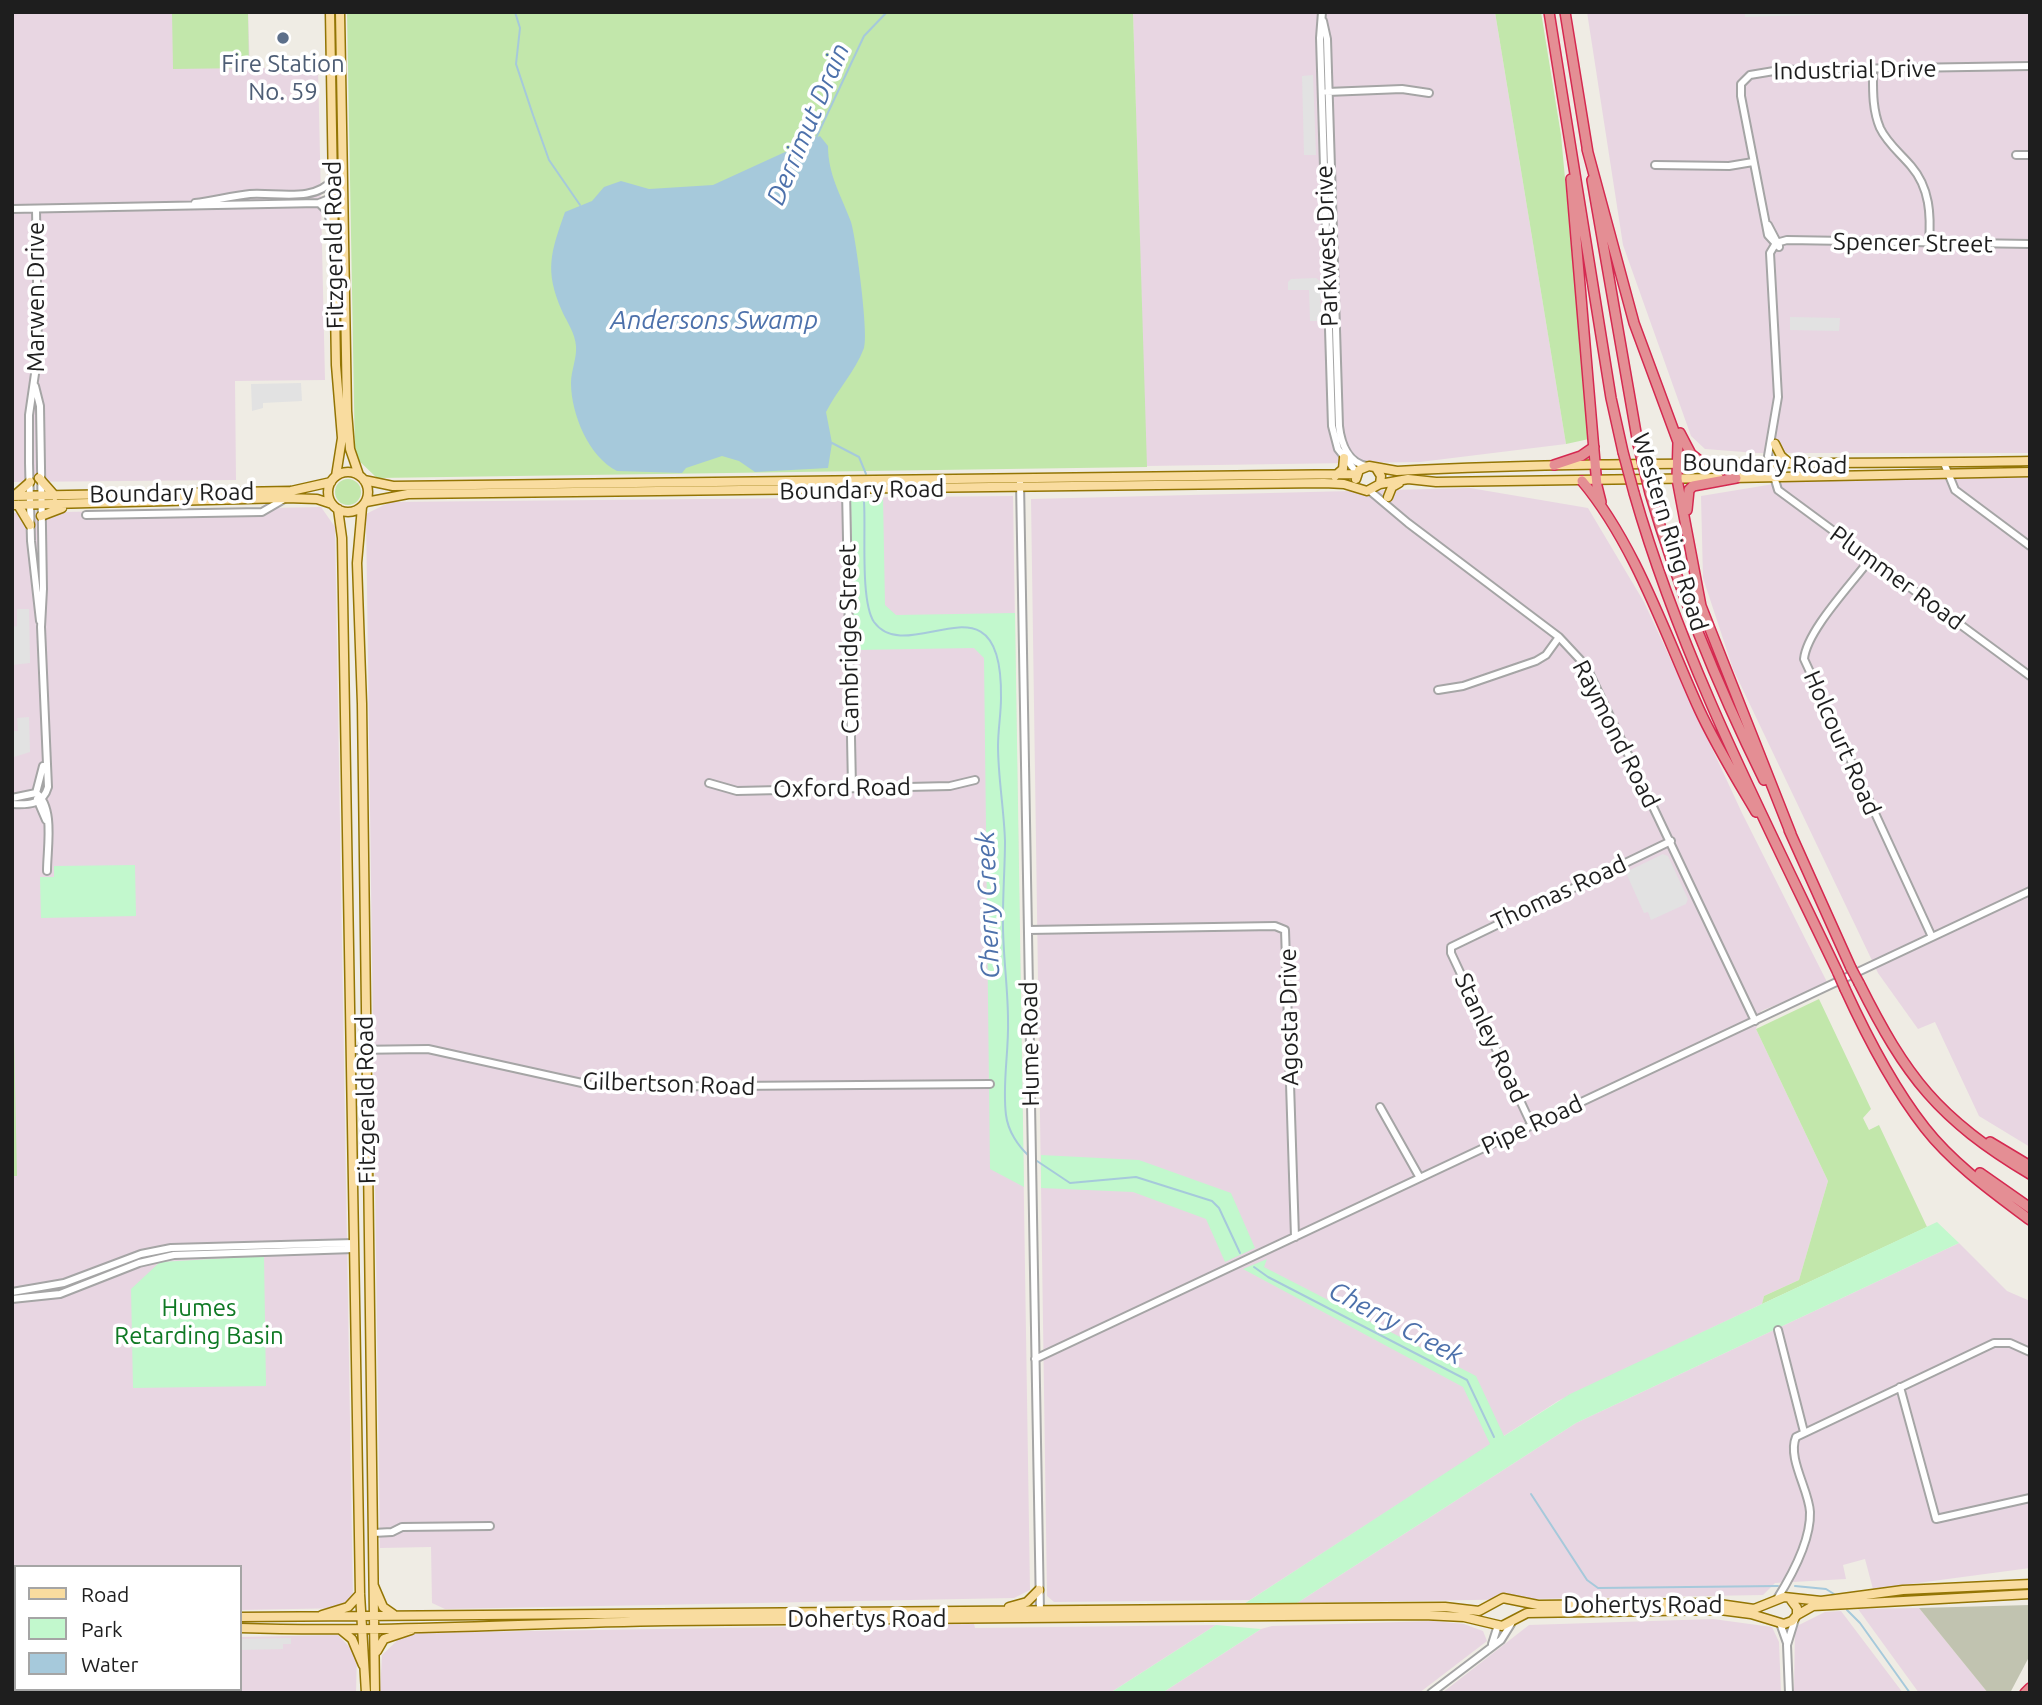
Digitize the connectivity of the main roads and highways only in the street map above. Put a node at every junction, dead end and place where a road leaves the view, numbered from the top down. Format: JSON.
{"nodes":[{"id":1,"x":330,"y":12,"type":"edge"},
{"id":2,"x":340,"y":12,"type":"edge"},
{"id":3,"x":1549,"y":12,"type":"edge"},
{"id":4,"x":1565,"y":12,"type":"edge"},
{"id":5,"x":1567,"y":121,"type":"junction"},
{"id":6,"x":1587,"y":149,"type":"junction"},
{"id":7,"x":1656,"y":380,"type":"junction"},
{"id":8,"x":1775,"y":439,"type":"road end"},
{"id":9,"x":1594,"y":447,"type":"junction"},
{"id":10,"x":1344,"y":458,"type":"road end"},
{"id":11,"x":2030,"y":461,"type":"edge"},
{"id":12,"x":1677,"y":462,"type":"junction"},
{"id":13,"x":1701,"y":462,"type":"junction"},
{"id":14,"x":1596,"y":464,"type":"junction"},
{"id":15,"x":1791,"y":464,"type":"junction"},
{"id":16,"x":1554,"y":465,"type":"junction"},
{"id":17,"x":1371,"y":467,"type":"junction"},
{"id":18,"x":2030,"y":472,"type":"edge"},
{"id":19,"x":1357,"y":473,"type":"junction"},
{"id":20,"x":1335,"y":476,"type":"junction"},
{"id":21,"x":361,"y":477,"type":"junction"},
{"id":22,"x":39,"y":478,"type":"road end"},
{"id":23,"x":1736,"y":478,"type":"junction"},
{"id":24,"x":333,"y":479,"type":"junction"},
{"id":25,"x":1408,"y":479,"type":"junction"},
{"id":26,"x":1677,"y":479,"type":"junction"},
{"id":27,"x":845,"y":480,"type":"junction"},
{"id":28,"x":1582,"y":481,"type":"junction"},
{"id":29,"x":1596,"y":481,"type":"junction"},
{"id":30,"x":30,"y":482,"type":"road end"},
{"id":31,"x":1380,"y":484,"type":"junction"},
{"id":32,"x":1359,"y":487,"type":"junction"},
{"id":33,"x":846,"y":490,"type":"junction"},
{"id":34,"x":55,"y":496,"type":"junction"},
{"id":35,"x":1388,"y":498,"type":"road end"},
{"id":36,"x":36,"y":500,"type":"junction"},
{"id":37,"x":14,"y":501,"type":"edge"},
{"id":38,"x":67,"y":504,"type":"junction"},
{"id":39,"x":364,"y":505,"type":"junction"},
{"id":40,"x":335,"y":506,"type":"junction"},
{"id":41,"x":41,"y":516,"type":"road end"},
{"id":42,"x":1610,"y":522,"type":"junction"},
{"id":43,"x":30,"y":525,"type":"road end"},
{"id":44,"x":1686,"y":526,"type":"junction"},
{"id":45,"x":363,"y":777,"type":"junction"},
{"id":46,"x":346,"y":778,"type":"junction"},
{"id":47,"x":1791,"y":834,"type":"junction"},
{"id":48,"x":1783,"y":858,"type":"junction"},
{"id":49,"x":1922,"y":1090,"type":"junction"},
{"id":50,"x":1907,"y":1101,"type":"junction"},
{"id":51,"x":2030,"y":1166,"type":"edge"},
{"id":52,"x":2030,"y":1174,"type":"edge"},
{"id":53,"x":2030,"y":1208,"type":"edge"},
{"id":54,"x":2030,"y":1220,"type":"edge"},
{"id":55,"x":368,"y":1245,"type":"junction"},
{"id":56,"x":354,"y":1246,"type":"junction"},
{"id":57,"x":372,"y":1580,"type":"junction"},
{"id":58,"x":2030,"y":1584,"type":"edge"},
{"id":59,"x":1040,"y":1590,"type":"road end"},
{"id":60,"x":360,"y":1594,"type":"junction"},
{"id":61,"x":2030,"y":1594,"type":"edge"},
{"id":62,"x":1790,"y":1599,"type":"junction"},
{"id":63,"x":1511,"y":1600,"type":"junction"},
{"id":64,"x":1776,"y":1601,"type":"junction"},
{"id":65,"x":1490,"y":1606,"type":"junction"},
{"id":66,"x":978,"y":1611,"type":"junction"},
{"id":67,"x":1040,"y":1615,"type":"junction"},
{"id":68,"x":396,"y":1616,"type":"junction"},
{"id":69,"x":721,"y":1616,"type":"junction"},
{"id":70,"x":242,"y":1617,"type":"edge"},
{"id":71,"x":372,"y":1617,"type":"junction"},
{"id":72,"x":1796,"y":1617,"type":"junction"},
{"id":73,"x":309,"y":1618,"type":"junction"},
{"id":74,"x":361,"y":1618,"type":"junction"},
{"id":75,"x":597,"y":1618,"type":"junction"},
{"id":76,"x":1513,"y":1621,"type":"junction"},
{"id":77,"x":1778,"y":1622,"type":"junction"},
{"id":78,"x":1496,"y":1624,"type":"junction"},
{"id":79,"x":421,"y":1627,"type":"junction"},
{"id":80,"x":242,"y":1628,"type":"edge"},
{"id":81,"x":374,"y":1628,"type":"junction"},
{"id":82,"x":341,"y":1630,"type":"junction"},
{"id":83,"x":363,"y":1630,"type":"junction"},
{"id":84,"x":376,"y":1656,"type":"junction"},
{"id":85,"x":366,"y":1672,"type":"junction"},
{"id":86,"x":2030,"y":1688,"type":"edge"},
{"id":87,"x":366,"y":1693,"type":"edge"},
{"id":88,"x":375,"y":1693,"type":"edge"},
{"id":89,"x":2025,"y":1693,"type":"edge"}],
"edges":[{"from":1,"to":24,"type":"main road","name":"Fitzgerald Road"},
{"from":2,"to":21,"type":"main road","name":"Fitzgerald Road"},
{"from":3,"to":5,"type":"highway","name":"Western Ring Road"},
{"from":4,"to":6,"type":"highway","name":"Western Ring Road"},
{"from":5,"to":9,"type":"highway"},
{"from":5,"to":48,"type":"highway","name":"Western Ring Road","bridge":true},
{"from":6,"to":7,"type":"highway"},
{"from":6,"to":47,"type":"highway","name":"Western Ring Road","bridge":true},
{"from":7,"to":12,"type":"highway"},
{"from":7,"to":13,"type":"highway"},
{"from":8,"to":15,"type":"main road"},
{"from":9,"to":14,"type":"highway"},
{"from":9,"to":16,"type":"highway"},
{"from":10,"to":20,"type":"main road"},
{"from":11,"to":15,"type":"main road","name":"Boundary Road"},
{"from":12,"to":13,"type":"main road","name":"Boundary Road"},
{"from":12,"to":14,"type":"main road","name":"Boundary Road"},
{"from":12,"to":26,"type":"highway"},
{"from":13,"to":15,"type":"main road","name":"Boundary Road"},
{"from":14,"to":16,"type":"main road","name":"Boundary Road"},
{"from":14,"to":29,"type":"highway"},
{"from":16,"to":17,"type":"main road","name":"Boundary Road"},
{"from":17,"to":19,"type":"main road"},
{"from":17,"to":31,"type":"main road"},
{"from":18,"to":23,"type":"main road","name":"Boundary Road"},
{"from":19,"to":20,"type":"main road","name":"Boundary Road"},
{"from":19,"to":32,"type":"main road"},
{"from":20,"to":27,"type":"main road","name":"Boundary Road"},
{"from":21,"to":24,"type":"main road"},
{"from":21,"to":27,"type":"main road","name":"Boundary Road"},
{"from":21,"to":39,"type":"main road"},
{"from":22,"to":34,"type":"main road"},
{"from":23,"to":26,"type":"main road","name":"Boundary Road"},
{"from":23,"to":44,"type":"highway"},
{"from":24,"to":34,"type":"main road","name":"Boundary Road"},
{"from":24,"to":40,"type":"main road"},
{"from":25,"to":28,"type":"main road","name":"Boundary Road"},
{"from":25,"to":31,"type":"main road","name":"Boundary Road"},
{"from":25,"to":35,"type":"main road"},
{"from":26,"to":29,"type":"main road","name":"Boundary Road"},
{"from":26,"to":44,"type":"highway"},
{"from":27,"to":33,"type":"main road"},
{"from":28,"to":29,"type":"main road","name":"Boundary Road"},
{"from":28,"to":42,"type":"highway"},
{"from":29,"to":42,"type":"highway"},
{"from":30,"to":37,"type":"main road"},
{"from":31,"to":32,"type":"main road"},
{"from":32,"to":33,"type":"main road","name":"Boundary Road"},
{"from":33,"to":39,"type":"main road","name":"Boundary Road"},
{"from":34,"to":36,"type":"main road","name":"Boundary Road"},
{"from":36,"to":37,"type":"main road","name":"Boundary Road"},
{"from":36,"to":38,"type":"main road","name":"Boundary Road"},
{"from":37,"to":43,"type":"main road"},
{"from":38,"to":40,"type":"main road","name":"Boundary Road"},
{"from":38,"to":41,"type":"main road"},
{"from":39,"to":40,"type":"main road"},
{"from":39,"to":45,"type":"main road","name":"Fitzgerald Road"},
{"from":40,"to":46,"type":"main road","name":"Fitzgerald Road"},
{"from":42,"to":48,"type":"highway"},
{"from":44,"to":47,"type":"highway"},
{"from":45,"to":46,"type":"main road"},
{"from":45,"to":55,"type":"main road","name":"Fitzgerald Road"},
{"from":46,"to":56,"type":"main road","name":"Fitzgerald Road"},
{"from":47,"to":49,"type":"highway","name":"Western Ring Road","bridge":true},
{"from":48,"to":50,"type":"highway","name":"Western Ring Road","bridge":true},
{"from":49,"to":51,"type":"highway"},
{"from":49,"to":52,"type":"highway"},
{"from":50,"to":53,"type":"highway"},
{"from":50,"to":54,"type":"highway"},
{"from":55,"to":56,"type":"main road"},
{"from":55,"to":57,"type":"main road","name":"Fitzgerald Road"},
{"from":56,"to":60,"type":"main road","name":"Fitzgerald Road"},
{"from":57,"to":68,"type":"main road"},
{"from":57,"to":71,"type":"main road","name":"Fitzgerald Road"},
{"from":58,"to":62,"type":"main road"},
{"from":59,"to":66,"type":"main road"},
{"from":60,"to":73,"type":"main road"},
{"from":60,"to":74,"type":"main road","name":"Fitzgerald Road"},
{"from":61,"to":72,"type":"main road"},
{"from":62,"to":64,"type":"main road"},
{"from":62,"to":72,"type":"main road"},
{"from":63,"to":64,"type":"main road","name":"Dohertys Road"},
{"from":63,"to":65,"type":"main road"},
{"from":63,"to":76,"type":"main road"},
{"from":64,"to":77,"type":"main road"},
{"from":65,"to":67,"type":"main road","name":"Dohertys Road"},
{"from":65,"to":78,"type":"main road"},
{"from":66,"to":67,"type":"main road","name":"Dohertys Road"},
{"from":66,"to":69,"type":"main road","name":"Dohertys Road"},
{"from":67,"to":69,"type":"main road","name":"Dohertys Road"},
{"from":67,"to":78,"type":"main road","name":"Dohertys Road"},
{"from":68,"to":71,"type":"main road","name":"Dohertys Road"},
{"from":68,"to":75,"type":"main road","name":"Dohertys Road"},
{"from":69,"to":75,"type":"main road","name":"Dohertys Road"},
{"from":70,"to":73,"type":"main road","name":"Dohertys Road"},
{"from":71,"to":74,"type":"main road","name":"Dohertys Road"},
{"from":71,"to":81,"type":"main road","name":"Fitzgerald Road"},
{"from":72,"to":77,"type":"main road"},
{"from":73,"to":74,"type":"main road","name":"Dohertys Road"},
{"from":74,"to":83,"type":"main road","name":"Fitzgerald Road"},
{"from":75,"to":79,"type":"main road","name":"Dohertys Road"},
{"from":76,"to":77,"type":"main road","name":"Dohertys Road"},
{"from":76,"to":78,"type":"main road"},
{"from":79,"to":81,"type":"main road","name":"Dohertys Road"},
{"from":79,"to":84,"type":"main road"},
{"from":80,"to":82,"type":"main road","name":"Dohertys Road"},
{"from":81,"to":83,"type":"main road","name":"Dohertys Road"},
{"from":81,"to":84,"type":"main road","name":"Fitzgerald Road"},
{"from":82,"to":83,"type":"main road","name":"Dohertys Road"},
{"from":82,"to":85,"type":"main road"},
{"from":83,"to":85,"type":"main road","name":"Fitzgerald Road"},
{"from":84,"to":88,"type":"main road","name":"Fitzgerald Road"},
{"from":85,"to":87,"type":"main road","name":"Fitzgerald Road"},
{"from":86,"to":89,"type":"highway"}]}
